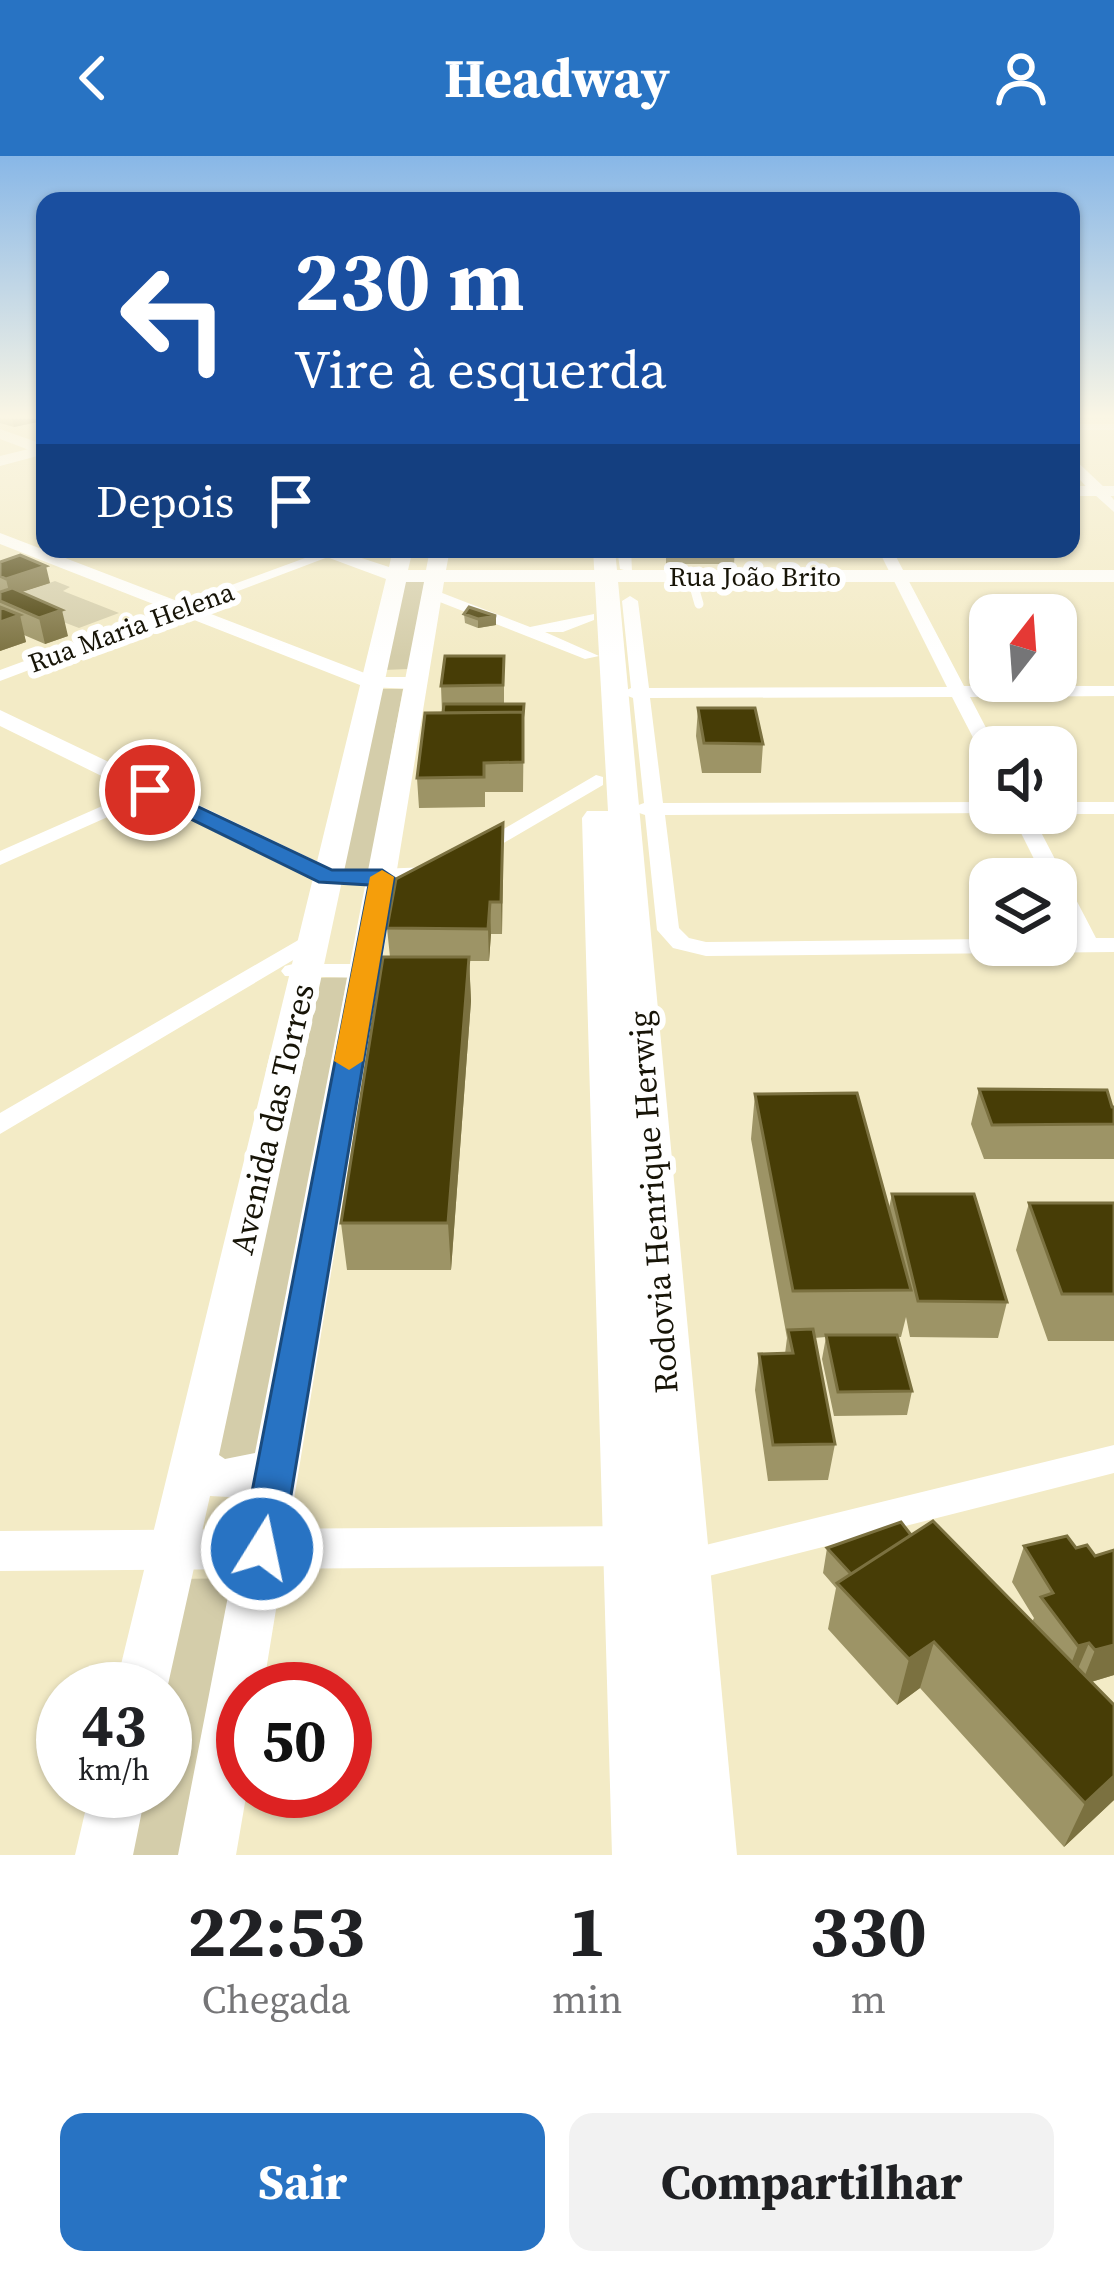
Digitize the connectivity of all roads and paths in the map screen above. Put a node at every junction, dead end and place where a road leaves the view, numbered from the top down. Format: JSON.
{"nodes":[{"id":1,"x":36,"y":539,"type":"edge"},
{"id":2,"x":6,"y":545,"type":"edge"},
{"id":3,"x":36,"y":556,"type":"edge"},
{"id":4,"x":42,"y":558,"type":"edge"},
{"id":5,"x":322,"y":558,"type":"edge"},
{"id":6,"x":347,"y":558,"type":"edge"},
{"id":7,"x":890,"y":558,"type":"edge"},
{"id":8,"x":414,"y":570,"type":"edge"},
{"id":9,"x":691,"y":576,"type":"junction"},
{"id":10,"x":899,"y":576,"type":"junction"},
{"id":11,"x":1114,"y":576,"type":"edge"},
{"id":12,"x":607,"y":599,"type":"edge"},
{"id":13,"x":699,"y":604,"type":"dead end"},
{"id":14,"x":181,"y":609,"type":"junction"},
{"id":15,"x":523,"y":626,"type":"junction"},
{"id":16,"x":0,"y":676,"type":"edge"},
{"id":17,"x":372,"y":683,"type":"junction"},
{"id":18,"x":416,"y":683,"type":"junction"},
{"id":19,"x":958,"y":692,"type":"junction"},
{"id":20,"x":1114,"y":692,"type":"edge"},
{"id":21,"x":0,"y":717,"type":"edge"},
{"id":22,"x":976,"y":726,"type":"edge"},
{"id":23,"x":150,"y":790,"type":"junction"},
{"id":24,"x":624,"y":799,"type":"junction"},
{"id":25,"x":969,"y":807,"type":"edge"},
{"id":26,"x":1077,"y":808,"type":"edge"},
{"id":27,"x":1114,"y":808,"type":"edge"},
{"id":28,"x":0,"y":859,"type":"edge"},
{"id":29,"x":331,"y":861,"type":"junction"},
{"id":30,"x":454,"y":864,"type":"junction"},
{"id":31,"x":379,"y":894,"type":"junction"},
{"id":32,"x":1077,"y":923,"type":"edge"},
{"id":33,"x":1088,"y":945,"type":"junction"},
{"id":34,"x":1114,"y":945,"type":"edge"},
{"id":35,"x":310,"y":955,"type":"junction"},
{"id":36,"x":365,"y":971,"type":"junction"},
{"id":37,"x":3,"y":1119,"type":"edge"},
{"id":38,"x":1114,"y":1459,"type":"edge"},
{"id":39,"x":194,"y":1462,"type":"junction"},
{"id":40,"x":277,"y":1465,"type":"junction"},
{"id":41,"x":632,"y":1546,"type":"junction"},
{"id":42,"x":262,"y":1549,"type":"junction"},
{"id":43,"x":174,"y":1550,"type":"junction"},
{"id":44,"x":0,"y":1551,"type":"edge"},
{"id":45,"x":681,"y":1567,"type":"junction"},
{"id":46,"x":148,"y":1662,"type":"edge"},
{"id":47,"x":112,"y":1818,"type":"edge"},
{"id":48,"x":104,"y":1855,"type":"edge"},
{"id":49,"x":207,"y":1855,"type":"edge"},
{"id":50,"x":647,"y":1855,"type":"edge"},
{"id":51,"x":702,"y":1855,"type":"edge"}],
"edges":[{"from":1,"to":2,"type":"street"},
{"from":2,"to":3,"type":"street"},
{"from":4,"to":14,"type":"street"},
{"from":5,"to":14,"type":"street","name":"Rua Maria Helena"},
{"from":6,"to":8,"type":"main road","name":"Rua João Brito"},
{"from":7,"to":10,"type":"street"},
{"from":8,"to":9,"type":"main road","name":"Rua João Brito"},
{"from":8,"to":15,"type":"street"},
{"from":8,"to":17,"type":"main road","name":"Avenida das Torres"},
{"from":8,"to":18,"type":"main road","name":"Avenida das Torres"},
{"from":9,"to":10,"type":"main road","name":"Rua João Brito"},
{"from":9,"to":13,"type":"lane"},
{"from":10,"to":11,"type":"main road","name":"Rua João Brito"},
{"from":10,"to":19,"type":"street"},
{"from":12,"to":15,"type":"street"},
{"from":12,"to":15,"type":"street"},
{"from":12,"to":19,"type":"street"},
{"from":12,"to":24,"type":"highway","name":"Rodovia Henrique Herwig"},
{"from":12,"to":24,"type":"street"},
{"from":14,"to":16,"type":"street","name":"Rua Maria Helena"},
{"from":14,"to":17,"type":"street"},
{"from":17,"to":18,"type":"street"},
{"from":17,"to":29,"type":"main road","name":"Avenida das Torres"},
{"from":18,"to":31,"type":"main road","name":"Avenida das Torres"},
{"from":19,"to":20,"type":"street"},
{"from":19,"to":22,"type":"street"},
{"from":21,"to":23,"type":"street"},
{"from":23,"to":28,"type":"street"},
{"from":23,"to":29,"type":"street"},
{"from":24,"to":25,"type":"street"},
{"from":24,"to":30,"type":"street"},
{"from":24,"to":33,"type":"street"},
{"from":24,"to":41,"type":"highway","name":"Rodovia Henrique Herwig"},
{"from":24,"to":45,"type":"highway","name":"Rodovia Henrique Herwig"},
{"from":26,"to":27,"type":"street"},
{"from":29,"to":31,"type":"street"},
{"from":29,"to":35,"type":"main road","name":"Avenida das Torres"},
{"from":30,"to":31,"type":"street"},
{"from":30,"to":31,"type":"street"},
{"from":31,"to":36,"type":"main road","name":"Avenida das Torres"},
{"from":32,"to":33,"type":"street"},
{"from":33,"to":34,"type":"street"},
{"from":35,"to":36,"type":"street"},
{"from":35,"to":37,"type":"street"},
{"from":35,"to":39,"type":"main road","name":"Avenida das Torres"},
{"from":36,"to":40,"type":"main road","name":"Avenida das Torres"},
{"from":38,"to":45,"type":"street"},
{"from":39,"to":40,"type":"main road"},
{"from":39,"to":43,"type":"main road","name":"Avenida das Torres"},
{"from":40,"to":42,"type":"main road","name":"Avenida das Torres"},
{"from":41,"to":42,"type":"street"},
{"from":41,"to":50,"type":"highway","name":"Rodovia Henrique Herwig"},
{"from":42,"to":43,"type":"street"},
{"from":42,"to":49,"type":"main road","name":"Avenida das Torres"},
{"from":43,"to":44,"type":"street"},
{"from":43,"to":46,"type":"main road","name":"Avenida das Torres"},
{"from":45,"to":51,"type":"highway","name":"Rodovia Henrique Herwig"},
{"from":47,"to":48,"type":"main road"}]}
